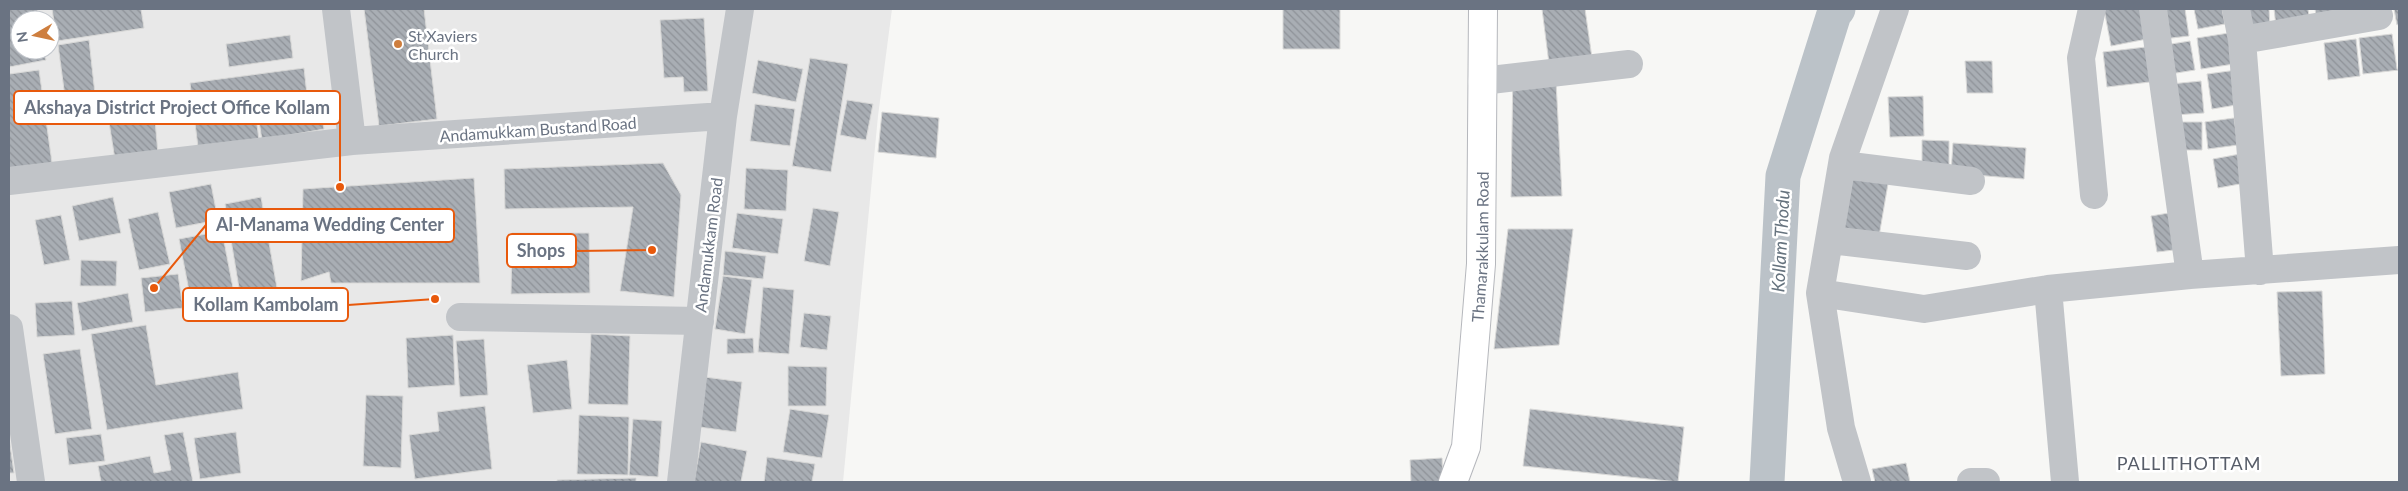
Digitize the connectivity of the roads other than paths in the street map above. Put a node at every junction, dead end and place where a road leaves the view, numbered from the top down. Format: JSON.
{"nodes":[{"id":1,"x":336,"y":9,"type":"edge"},
{"id":2,"x":740,"y":9,"type":"edge"},
{"id":3,"x":1482,"y":9,"type":"edge"},
{"id":4,"x":1895,"y":9,"type":"edge"},
{"id":5,"x":2092,"y":9,"type":"edge"},
{"id":6,"x":2153,"y":9,"type":"edge"},
{"id":7,"x":2236,"y":9,"type":"edge"},
{"id":8,"x":2379,"y":16,"type":"dead end"},
{"id":9,"x":2242,"y":40,"type":"junction"},
{"id":10,"x":1630,"y":64,"type":"dead end"},
{"id":11,"x":1482,"y":81,"type":"junction"},
{"id":12,"x":724,"y":116,"type":"junction"},
{"id":13,"x":352,"y":141,"type":"junction"},
{"id":14,"x":1843,"y":165,"type":"junction"},
{"id":15,"x":9,"y":181,"type":"edge"},
{"id":16,"x":1971,"y":181,"type":"dead end"},
{"id":17,"x":2094,"y":195,"type":"dead end"},
{"id":18,"x":1830,"y":240,"type":"junction"},
{"id":19,"x":1967,"y":256,"type":"dead end"},
{"id":20,"x":2399,"y":260,"type":"edge"},
{"id":21,"x":2260,"y":271,"type":"junction"},
{"id":22,"x":2190,"y":275,"type":"junction"},
{"id":23,"x":2048,"y":289,"type":"junction"},
{"id":24,"x":1820,"y":294,"type":"junction"},
{"id":25,"x":460,"y":317,"type":"dead end"},
{"id":26,"x":700,"y":321,"type":"junction"},
{"id":27,"x":9,"y":328,"type":"edge"},
{"id":28,"x":31,"y":482,"type":"edge"},
{"id":29,"x":681,"y":482,"type":"edge"},
{"id":30,"x":1453,"y":482,"type":"edge"},
{"id":31,"x":1857,"y":482,"type":"edge"},
{"id":32,"x":1971,"y":482,"type":"edge"},
{"id":33,"x":1986,"y":482,"type":"edge"},
{"id":34,"x":2065,"y":482,"type":"edge"}],
"edges":[{"from":1,"to":13,"type":"street"},
{"from":2,"to":12,"type":"street","name":"Andamukkam Road"},
{"from":3,"to":11,"type":"main road","name":"Thamarakkulam Road"},
{"from":4,"to":14,"type":"street"},
{"from":5,"to":17,"type":"street"},
{"from":6,"to":22,"type":"street"},
{"from":7,"to":9,"type":"street"},
{"from":8,"to":9,"type":"street"},
{"from":9,"to":21,"type":"street"},
{"from":10,"to":11,"type":"street"},
{"from":11,"to":30,"type":"main road","name":"Thamarakkulam Road"},
{"from":12,"to":13,"type":"street","name":"Andamukkam Bustand Road"},
{"from":12,"to":26,"type":"street","name":"Andamukkam Road"},
{"from":13,"to":15,"type":"street","name":"Andamukkam Bustand Road"},
{"from":14,"to":16,"type":"street"},
{"from":14,"to":18,"type":"street"},
{"from":18,"to":19,"type":"street"},
{"from":18,"to":24,"type":"street"},
{"from":20,"to":21,"type":"street"},
{"from":21,"to":22,"type":"street"},
{"from":22,"to":23,"type":"street"},
{"from":23,"to":24,"type":"street"},
{"from":23,"to":34,"type":"street"},
{"from":24,"to":31,"type":"street"},
{"from":25,"to":26,"type":"street"},
{"from":26,"to":29,"type":"street","name":"Andamukkam Road"},
{"from":27,"to":28,"type":"street"},
{"from":32,"to":33,"type":"street"}]}
